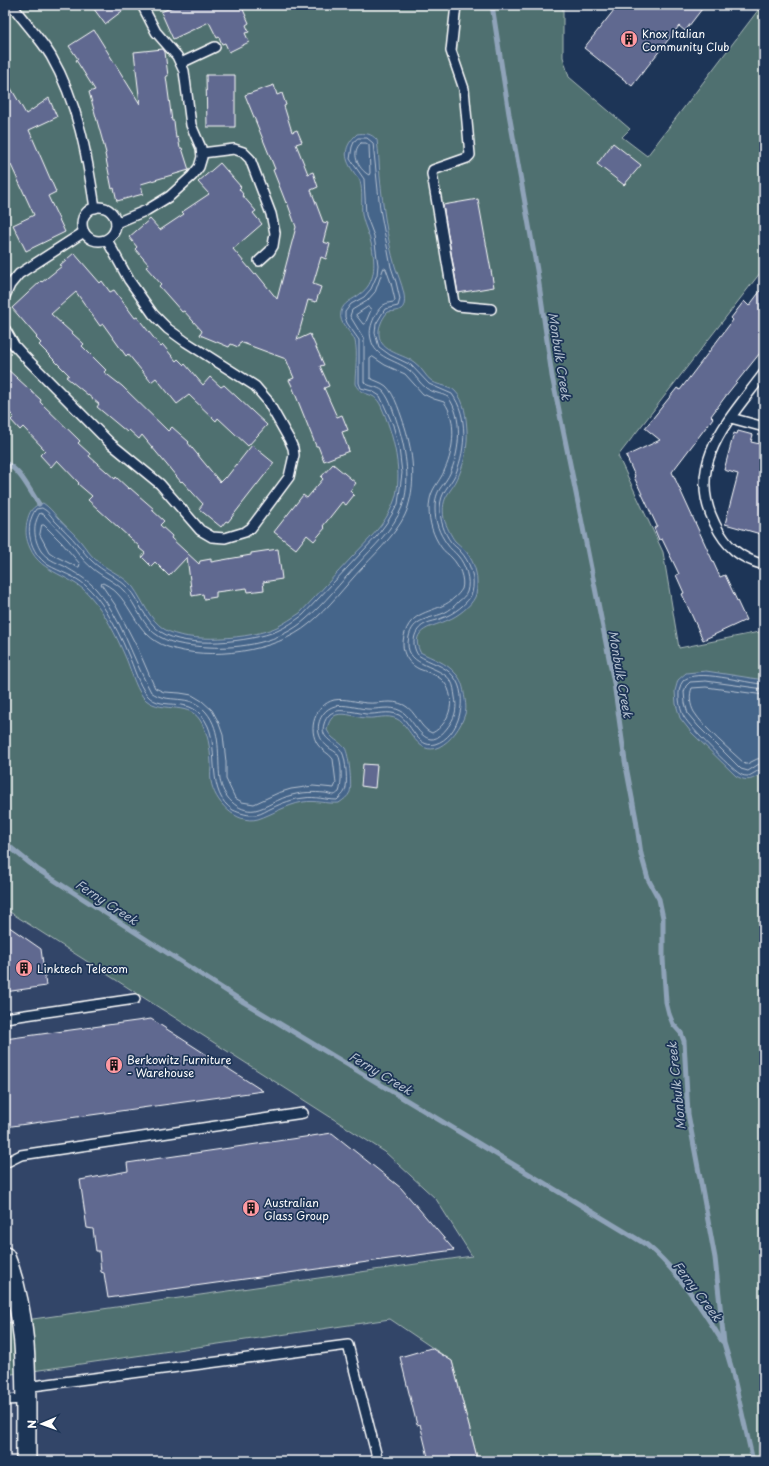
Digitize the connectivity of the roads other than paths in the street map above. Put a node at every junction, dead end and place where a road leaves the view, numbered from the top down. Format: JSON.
{"nodes":[{"id":1,"x":12,"y":5,"type":"edge"},
{"id":2,"x":142,"y":5,"type":"edge"},
{"id":3,"x":456,"y":5,"type":"edge"},
{"id":4,"x":215,"y":47,"type":"dead end"},
{"id":5,"x":181,"y":63,"type":"junction"},
{"id":6,"x":202,"y":153,"type":"junction"},
{"id":7,"x":95,"y":208,"type":"junction"},
{"id":8,"x":116,"y":223,"type":"junction"},
{"id":9,"x":84,"y":232,"type":"junction"},
{"id":10,"x":107,"y":240,"type":"junction"},
{"id":11,"x":259,"y":261,"type":"dead end"},
{"id":12,"x":5,"y":296,"type":"edge"},
{"id":13,"x":491,"y":310,"type":"dead end"},
{"id":14,"x":5,"y":329,"type":"edge"},
{"id":15,"x":764,"y":373,"type":"edge"},
{"id":16,"x":731,"y":418,"type":"junction"},
{"id":17,"x":764,"y":427,"type":"edge"},
{"id":18,"x":764,"y":565,"type":"edge"},
{"id":19,"x":135,"y":999,"type":"dead end"},
{"id":20,"x":5,"y":1018,"type":"edge"},
{"id":21,"x":303,"y":1114,"type":"dead end"},
{"id":22,"x":5,"y":1163,"type":"edge"},
{"id":23,"x":5,"y":1257,"type":"edge"},
{"id":24,"x":11,"y":1294,"type":"edge"},
{"id":25,"x":25,"y":1393,"type":"junction"},
{"id":26,"x":5,"y":1400,"type":"edge"},
{"id":27,"x":26,"y":1461,"type":"edge"},
{"id":28,"x":378,"y":1461,"type":"edge"}],
"edges":[{"from":1,"to":7,"type":"lane"},
{"from":2,"to":5,"type":"lane"},
{"from":3,"to":13,"type":"lane"},
{"from":4,"to":5,"type":"lane"},
{"from":5,"to":6,"type":"lane"},
{"from":6,"to":8,"type":"lane"},
{"from":6,"to":11,"type":"lane"},
{"from":7,"to":8,"type":"lane"},
{"from":7,"to":9,"type":"lane"},
{"from":8,"to":10,"type":"lane"},
{"from":9,"to":10,"type":"lane"},
{"from":9,"to":12,"type":"lane"},
{"from":10,"to":14,"type":"lane"},
{"from":15,"to":16,"type":"lane"},
{"from":16,"to":17,"type":"lane"},
{"from":16,"to":18,"type":"lane"},
{"from":19,"to":20,"type":"lane"},
{"from":21,"to":22,"type":"lane"},
{"from":23,"to":24,"type":"street"},
{"from":24,"to":25,"type":"street"},
{"from":25,"to":26,"type":"lane"},
{"from":25,"to":27,"type":"street"},
{"from":25,"to":28,"type":"lane"}]}
